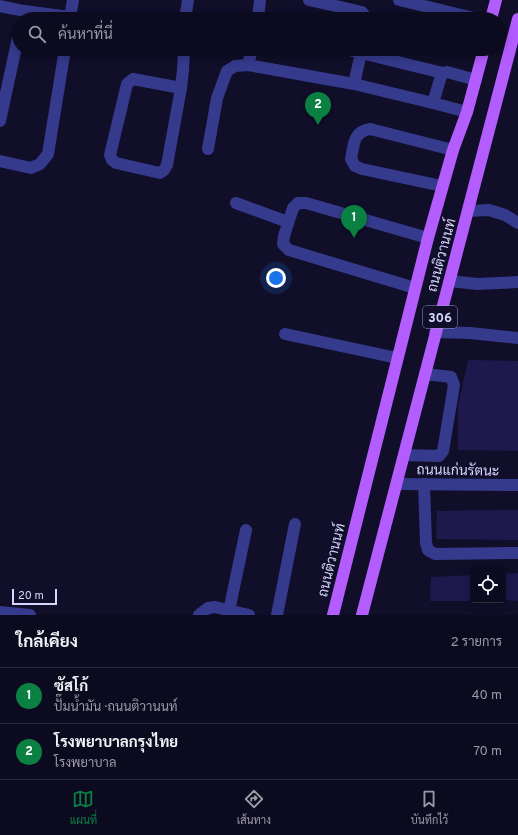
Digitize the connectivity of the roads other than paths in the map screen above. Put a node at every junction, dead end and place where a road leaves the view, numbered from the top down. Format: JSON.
{"nodes":[{"id":1,"x":73,"y":0,"type":"edge"},
{"id":2,"x":188,"y":0,"type":"edge"},
{"id":3,"x":260,"y":0,"type":"edge"},
{"id":4,"x":309,"y":0,"type":"edge"},
{"id":5,"x":399,"y":0,"type":"edge"},
{"id":6,"x":496,"y":0,"type":"edge"},
{"id":7,"x":0,"y":6,"type":"edge"},
{"id":8,"x":15,"y":12,"type":"edge"},
{"id":9,"x":71,"y":12,"type":"edge"},
{"id":10,"x":186,"y":12,"type":"edge"},
{"id":11,"x":259,"y":12,"type":"edge"},
{"id":12,"x":362,"y":12,"type":"edge"},
{"id":13,"x":449,"y":12,"type":"edge"},
{"id":14,"x":493,"y":12,"type":"edge"},
{"id":15,"x":518,"y":19,"type":"edge"},
{"id":16,"x":14,"y":56,"type":"edge"},
{"id":17,"x":64,"y":56,"type":"edge"},
{"id":18,"x":184,"y":56,"type":"edge"},
{"id":19,"x":250,"y":56,"type":"edge"},
{"id":20,"x":360,"y":56,"type":"edge"},
{"id":21,"x":380,"y":56,"type":"edge"},
{"id":22,"x":482,"y":56,"type":"edge"},
{"id":23,"x":248,"y":65,"type":"junction"},
{"id":24,"x":443,"y":73,"type":"junction"},
{"id":25,"x":476,"y":80,"type":"junction"},
{"id":26,"x":354,"y":84,"type":"junction"},
{"id":27,"x":180,"y":88,"type":"junction"},
{"id":28,"x":433,"y":103,"type":"junction"},
{"id":29,"x":467,"y":112,"type":"junction"},
{"id":30,"x":0,"y":121,"type":"edge"},
{"id":31,"x":208,"y":149,"type":"dead end"},
{"id":32,"x":453,"y":150,"type":"junction"},
{"id":33,"x":0,"y":161,"type":"edge"},
{"id":34,"x":442,"y":186,"type":"junction"},
{"id":35,"x":236,"y":203,"type":"dead end"},
{"id":36,"x":468,"y":210,"type":"junction"},
{"id":37,"x":288,"y":222,"type":"junction"},
{"id":38,"x":518,"y":223,"type":"edge"},
{"id":39,"x":428,"y":238,"type":"junction"},
{"id":40,"x":450,"y":281,"type":"junction"},
{"id":41,"x":518,"y":282,"type":"edge"},
{"id":42,"x":415,"y":288,"type":"junction"},
{"id":43,"x":435,"y":332,"type":"junction"},
{"id":44,"x":285,"y":334,"type":"dead end"},
{"id":45,"x":518,"y":338,"type":"edge"},
{"id":46,"x":398,"y":358,"type":"junction"},
{"id":47,"x":425,"y":374,"type":"junction"},
{"id":48,"x":404,"y":455,"type":"junction"},
{"id":49,"x":397,"y":484,"type":"junction"},
{"id":50,"x":424,"y":484,"type":"junction"},
{"id":51,"x":518,"y":485,"type":"edge"},
{"id":52,"x":295,"y":524,"type":"dead end"},
{"id":53,"x":246,"y":530,"type":"dead end"},
{"id":54,"x":518,"y":553,"type":"edge"},
{"id":55,"x":229,"y":610,"type":"junction"},
{"id":56,"x":0,"y":612,"type":"edge"},
{"id":57,"x":30,"y":615,"type":"edge"},
{"id":58,"x":199,"y":615,"type":"edge"},
{"id":59,"x":249,"y":615,"type":"edge"},
{"id":60,"x":277,"y":615,"type":"edge"},
{"id":61,"x":333,"y":615,"type":"edge"},
{"id":62,"x":362,"y":615,"type":"edge"}],
"edges":[{"from":1,"to":9,"type":"street"},
{"from":2,"to":10,"type":"street"},
{"from":3,"to":11,"type":"street"},
{"from":4,"to":12,"type":"street"},
{"from":5,"to":13,"type":"street"},
{"from":6,"to":14,"type":"main road"},
{"from":7,"to":8,"type":"street"},
{"from":15,"to":36,"type":"main road","name":"ถนนติวานนท์","number":"306"},
{"from":16,"to":30,"type":"street"},
{"from":17,"to":33,"type":"street"},
{"from":18,"to":27,"type":"street"},
{"from":19,"to":23,"type":"street"},
{"from":20,"to":26,"type":"street"},
{"from":21,"to":24,"type":"street"},
{"from":22,"to":25,"type":"main road","name":"ถนนติวานนท์","number":"306"},
{"from":23,"to":26,"type":"street"},
{"from":23,"to":31,"type":"street"},
{"from":24,"to":25,"type":"street"},
{"from":24,"to":28,"type":"street"},
{"from":25,"to":29,"type":"main road","name":"ถนนติวานนท์","number":"306"},
{"from":26,"to":28,"type":"street"},
{"from":27,"to":27,"type":"street"},
{"from":28,"to":29,"type":"street"},
{"from":29,"to":32,"type":"main road","name":"ถนนติวานนท์","number":"306"},
{"from":32,"to":34,"type":"main road","name":"ถนนติวานนท์","number":"306"},
{"from":32,"to":34,"type":"street"},
{"from":34,"to":39,"type":"main road","name":"ถนนติวานนท์","number":"306"},
{"from":35,"to":37,"type":"street"},
{"from":36,"to":38,"type":"street"},
{"from":36,"to":40,"type":"main road","name":"ถนนติวานนท์","number":"306"},
{"from":37,"to":39,"type":"street"},
{"from":37,"to":42,"type":"street"},
{"from":39,"to":42,"type":"main road","name":"ถนนติวานนท์","number":"306"},
{"from":40,"to":41,"type":"street"},
{"from":40,"to":43,"type":"main road","name":"ถนนติวานนท์","number":"306"},
{"from":42,"to":46,"type":"main road","name":"ถนนติวานนท์","number":"306"},
{"from":43,"to":45,"type":"street"},
{"from":43,"to":47,"type":"main road","name":"ถนนติวานนท์","number":"306"},
{"from":44,"to":46,"type":"street"},
{"from":46,"to":61,"type":"main road","name":"ถนนติวานนท์","number":"306"},
{"from":47,"to":48,"type":"main road","name":"ถนนติวานนท์","number":"306"},
{"from":47,"to":48,"type":"street"},
{"from":48,"to":49,"type":"main road","name":"ถนนติวานนท์","number":"306"},
{"from":49,"to":50,"type":"street","name":"ถนนแก่นรัตนะ"},
{"from":49,"to":62,"type":"main road","name":"ถนนติวานนท์","number":"306"},
{"from":50,"to":51,"type":"street","name":"ถนนแก่นรัตนะ"},
{"from":50,"to":54,"type":"street"},
{"from":52,"to":60,"type":"street"},
{"from":53,"to":55,"type":"street"},
{"from":55,"to":58,"type":"street"},
{"from":55,"to":59,"type":"street"},
{"from":56,"to":57,"type":"street"}]}
